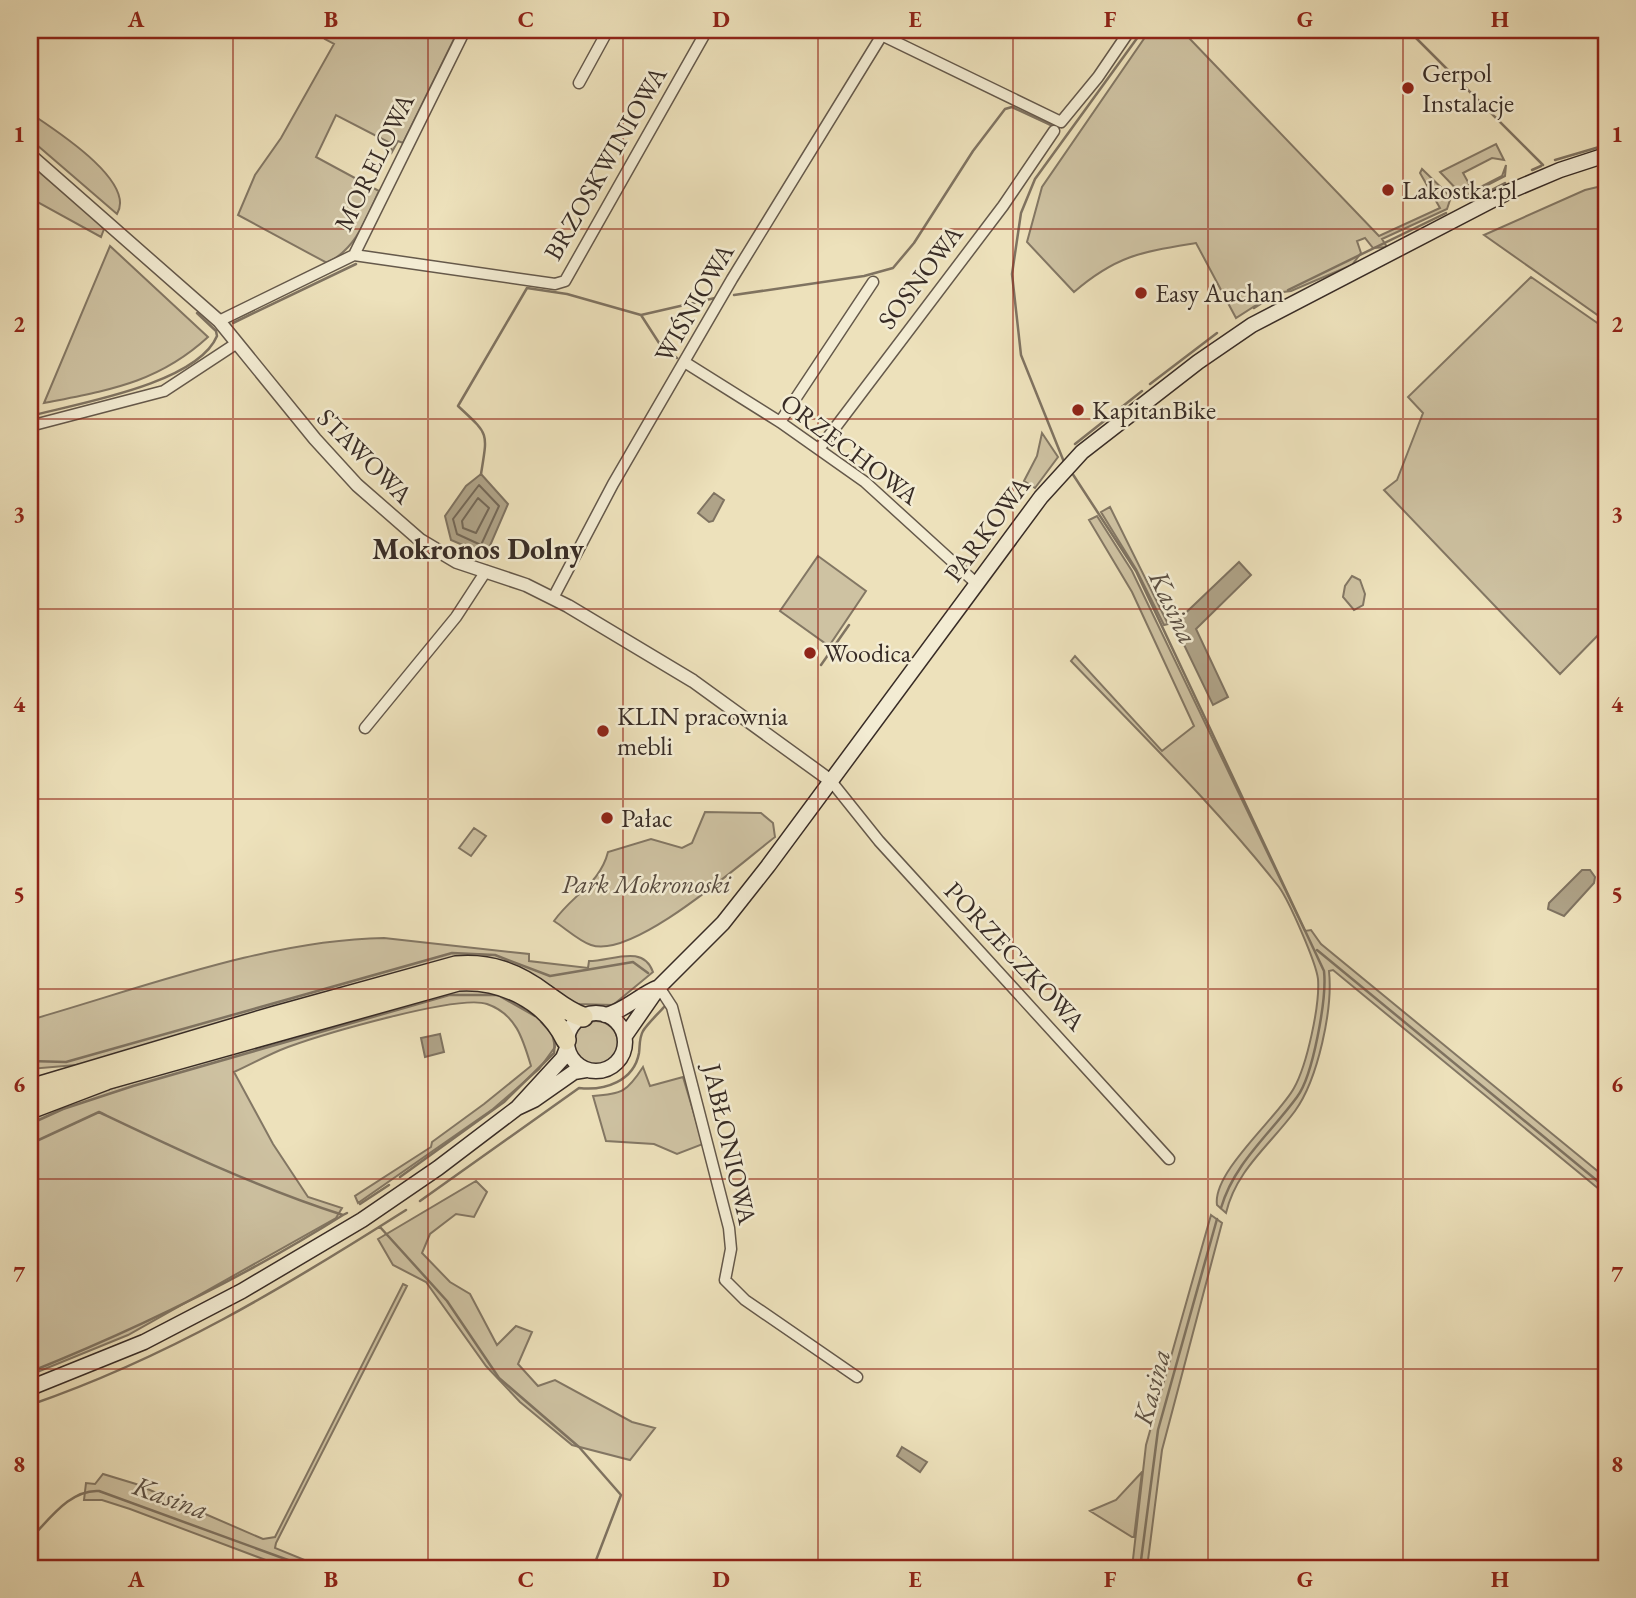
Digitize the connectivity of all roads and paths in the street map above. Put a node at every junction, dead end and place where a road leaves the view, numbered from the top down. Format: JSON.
{"nodes":[{"id":1,"x":465,"y":30,"type":"edge"},
{"id":2,"x":608,"y":30,"type":"edge"},
{"id":3,"x":707,"y":30,"type":"edge"},
{"id":4,"x":1130,"y":30,"type":"edge"},
{"id":5,"x":876,"y":32,"type":"edge"},
{"id":6,"x":579,"y":83,"type":"dead end"},
{"id":7,"x":1058,"y":127,"type":"junction"},
{"id":8,"x":30,"y":155,"type":"edge"},
{"id":9,"x":1606,"y":155,"type":"edge"},
{"id":10,"x":354,"y":255,"type":"junction"},
{"id":11,"x":873,"y":282,"type":"dead end"},
{"id":12,"x":219,"y":321,"type":"junction"},
{"id":13,"x":237,"y":343,"type":"junction"},
{"id":14,"x":686,"y":363,"type":"junction"},
{"id":15,"x":780,"y":422,"type":"junction"},
{"id":16,"x":30,"y":426,"type":"edge"},
{"id":17,"x":819,"y":449,"type":"junction"},
{"id":18,"x":486,"y":571,"type":"junction"},
{"id":19,"x":977,"y":584,"type":"junction"},
{"id":20,"x":553,"y":598,"type":"junction"},
{"id":21,"x":365,"y":728,"type":"dead end"},
{"id":22,"x":831,"y":781,"type":"junction"},
{"id":23,"x":659,"y":987,"type":"junction"},
{"id":24,"x":605,"y":1015,"type":"junction"},
{"id":25,"x":583,"y":1017,"type":"junction"},
{"id":26,"x":625,"y":1036,"type":"junction"},
{"id":27,"x":566,"y":1044,"type":"junction"},
{"id":28,"x":144,"y":1054,"type":"junction"},
{"id":29,"x":586,"y":1070,"type":"junction"},
{"id":30,"x":30,"y":1075,"type":"edge"},
{"id":31,"x":106,"y":1080,"type":"junction"},
{"id":32,"x":30,"y":1089,"type":"edge"},
{"id":33,"x":30,"y":1100,"type":"edge"},
{"id":34,"x":517,"y":1108,"type":"junction"},
{"id":35,"x":30,"y":1109,"type":"edge"},
{"id":36,"x":1168,"y":1159,"type":"dead end"},
{"id":37,"x":857,"y":1377,"type":"dead end"},
{"id":38,"x":30,"y":1388,"type":"edge"}],
"edges":[{"from":1,"to":10,"type":"street","name":"MORELOWA"},
{"from":2,"to":6,"type":"street"},
{"from":3,"to":10,"type":"street","name":"BRZOSKWINIOWA"},
{"from":4,"to":7,"type":"street","name":"SOSNOWA"},
{"from":5,"to":7,"type":"street"},
{"from":5,"to":14,"type":"street","name":"WIŚNIOWA"},
{"from":7,"to":17,"type":"street","name":"SOSNOWA"},
{"from":8,"to":12,"type":"street","name":"STAWOWA"},
{"from":9,"to":19,"type":"main road","name":"PARKOWA"},
{"from":10,"to":12,"type":"street","name":"MORELOWA"},
{"from":11,"to":15,"type":"street"},
{"from":12,"to":13,"type":"street","name":"STAWOWA"},
{"from":13,"to":16,"type":"street"},
{"from":13,"to":18,"type":"street","name":"STAWOWA"},
{"from":14,"to":15,"type":"street","name":"ORZECHOWA"},
{"from":14,"to":20,"type":"street","name":"WIŚNIOWA"},
{"from":15,"to":17,"type":"street","name":"ORZECHOWA"},
{"from":17,"to":19,"type":"street","name":"ORZECHOWA"},
{"from":18,"to":20,"type":"street","name":"STAWOWA"},
{"from":18,"to":21,"type":"street"},
{"from":19,"to":22,"type":"main road","name":"PARKOWA"},
{"from":20,"to":22,"type":"street","name":"STAWOWA"},
{"from":22,"to":23,"type":"main road","name":"PARKOWA"},
{"from":22,"to":36,"type":"street","name":"PORZECZKOWA"},
{"from":23,"to":24,"type":"main road","name":"PARKOWA"},
{"from":23,"to":26,"type":"main road","name":"PARKOWA"},
{"from":23,"to":37,"type":"street","name":"JABŁONIOWA"},
{"from":24,"to":25,"type":"main road"},
{"from":24,"to":26,"type":"main road"},
{"from":25,"to":27,"type":"main road"},
{"from":25,"to":28,"type":"highway"},
{"from":26,"to":29,"type":"main road"},
{"from":27,"to":29,"type":"main road"},
{"from":27,"to":31,"type":"highway"},
{"from":27,"to":34,"type":"main road"},
{"from":28,"to":30,"type":"highway"},
{"from":28,"to":32,"type":"highway"},
{"from":29,"to":34,"type":"main road"},
{"from":31,"to":33,"type":"highway"},
{"from":31,"to":35,"type":"highway"},
{"from":34,"to":38,"type":"main road"}]}
